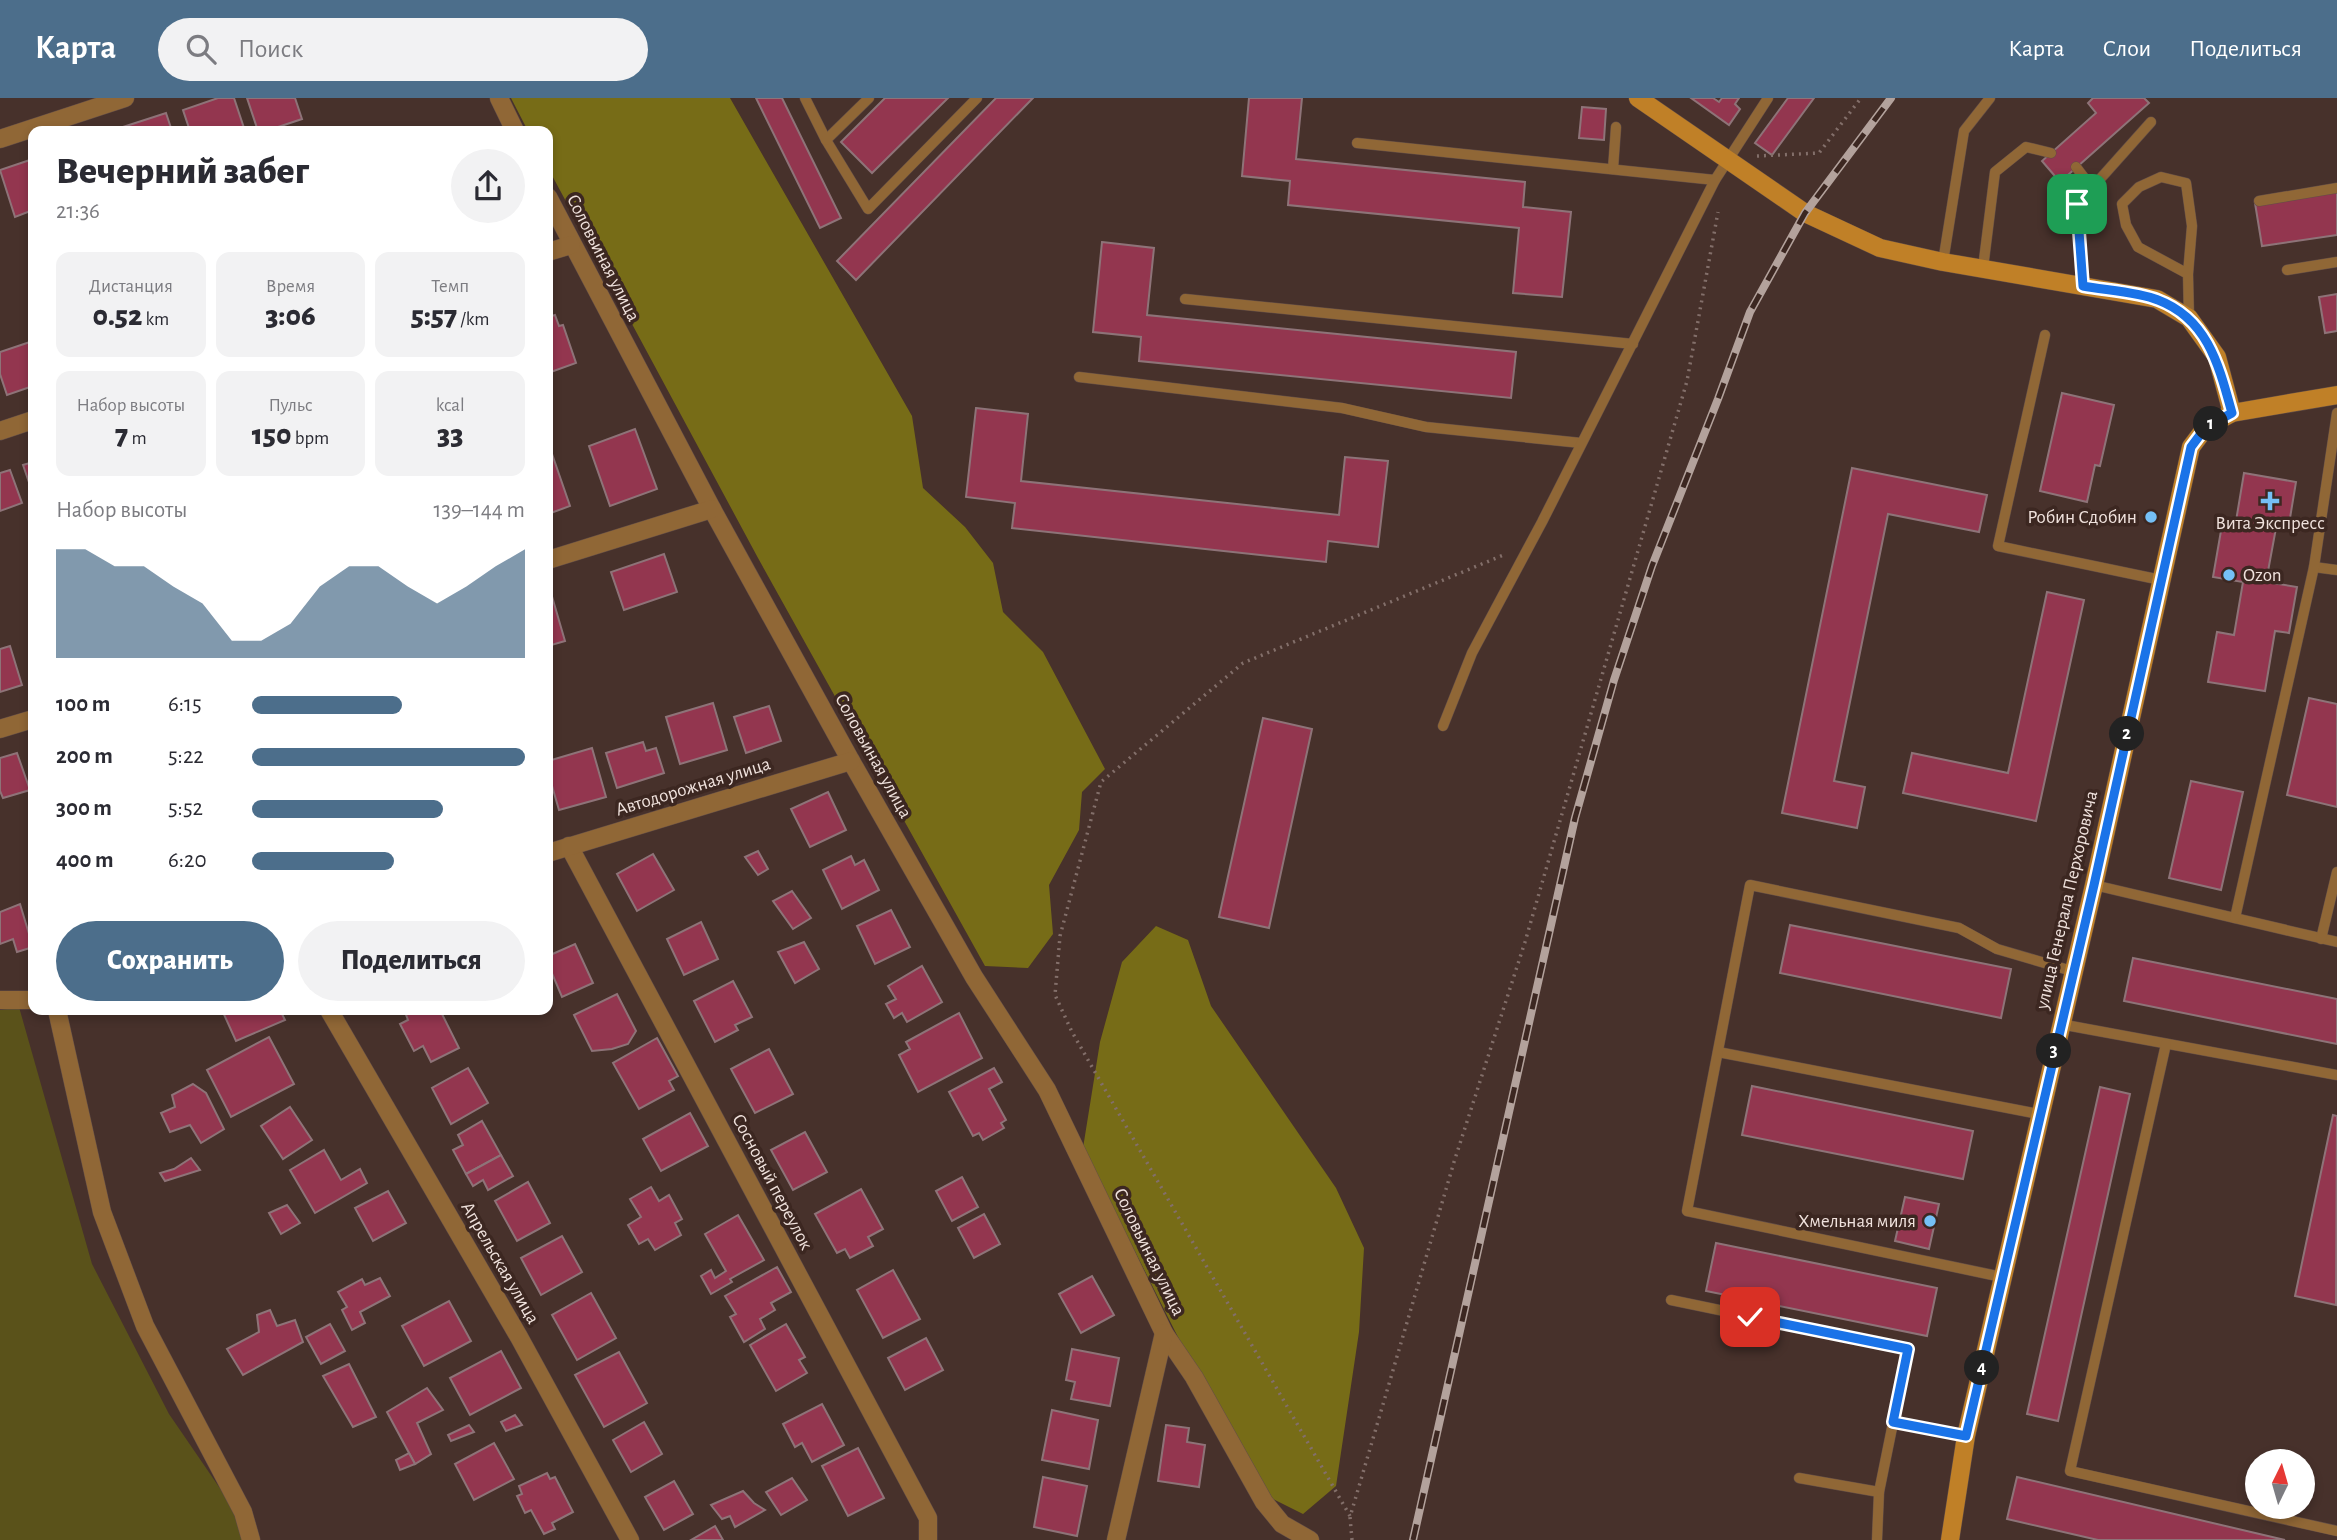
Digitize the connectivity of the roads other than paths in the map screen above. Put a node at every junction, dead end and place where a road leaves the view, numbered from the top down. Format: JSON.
{"nodes":[{"id":1,"x":125,"y":98,"type":"edge"},
{"id":2,"x":499,"y":98,"type":"edge"},
{"id":3,"x":805,"y":98,"type":"edge"},
{"id":4,"x":869,"y":98,"type":"edge"},
{"id":5,"x":977,"y":98,"type":"edge"},
{"id":6,"x":1638,"y":98,"type":"edge"},
{"id":7,"x":1768,"y":98,"type":"edge"},
{"id":8,"x":1990,"y":98,"type":"edge"},
{"id":9,"x":2151,"y":122,"type":"dead end"},
{"id":10,"x":40,"y":126,"type":"edge"},
{"id":11,"x":513,"y":126,"type":"edge"},
{"id":12,"x":1616,"y":127,"type":"dead end"},
{"id":13,"x":28,"y":130,"type":"edge"},
{"id":14,"x":0,"y":139,"type":"edge"},
{"id":15,"x":826,"y":140,"type":"junction"},
{"id":16,"x":1357,"y":143,"type":"dead end"},
{"id":17,"x":2051,"y":153,"type":"dead end"},
{"id":18,"x":1727,"y":158,"type":"junction"},
{"id":19,"x":2076,"y":167,"type":"dead end"},
{"id":20,"x":1613,"y":169,"type":"junction"},
{"id":21,"x":1715,"y":180,"type":"junction"},
{"id":22,"x":2092,"y":188,"type":"junction"},
{"id":23,"x":2337,"y":188,"type":"edge"},
{"id":24,"x":2259,"y":201,"type":"dead end"},
{"id":25,"x":553,"y":207,"type":"edge"},
{"id":26,"x":571,"y":245,"type":"junction"},
{"id":27,"x":553,"y":250,"type":"edge"},
{"id":28,"x":1943,"y":262,"type":"junction"},
{"id":29,"x":2337,"y":262,"type":"edge"},
{"id":30,"x":1983,"y":268,"type":"junction"},
{"id":31,"x":2287,"y":270,"type":"dead end"},
{"id":32,"x":2188,"y":274,"type":"junction"},
{"id":33,"x":2083,"y":286,"type":"junction"},
{"id":34,"x":1185,"y":299,"type":"dead end"},
{"id":35,"x":2189,"y":318,"type":"junction"},
{"id":36,"x":2045,"y":335,"type":"dead end"},
{"id":37,"x":1633,"y":344,"type":"junction"},
{"id":38,"x":1079,"y":377,"type":"dead end"},
{"id":39,"x":2337,"y":395,"type":"edge"},
{"id":40,"x":2232,"y":413,"type":"junction"},
{"id":41,"x":2337,"y":413,"type":"edge"},
{"id":42,"x":28,"y":422,"type":"edge"},
{"id":43,"x":0,"y":430,"type":"edge"},
{"id":44,"x":1581,"y":443,"type":"junction"},
{"id":45,"x":712,"y":509,"type":"junction"},
{"id":46,"x":553,"y":557,"type":"edge"},
{"id":47,"x":2314,"y":567,"type":"junction"},
{"id":48,"x":2337,"y":570,"type":"edge"},
{"id":49,"x":2161,"y":580,"type":"junction"},
{"id":50,"x":28,"y":721,"type":"edge"},
{"id":51,"x":1443,"y":726,"type":"dead end"},
{"id":52,"x":0,"y":729,"type":"edge"},
{"id":53,"x":851,"y":761,"type":"junction"},
{"id":54,"x":569,"y":846,"type":"junction"},
{"id":55,"x":553,"y":851,"type":"edge"},
{"id":56,"x":2337,"y":872,"type":"edge"},
{"id":57,"x":2094,"y":885,"type":"junction"},
{"id":58,"x":2235,"y":918,"type":"junction"},
{"id":59,"x":2321,"y":939,"type":"junction"},
{"id":60,"x":2337,"y":942,"type":"edge"},
{"id":61,"x":2072,"y":971,"type":"junction"},
{"id":62,"x":0,"y":1000,"type":"edge"},
{"id":63,"x":28,"y":1000,"type":"edge"},
{"id":64,"x":58,"y":1015,"type":"edge"},
{"id":65,"x":332,"y":1015,"type":"edge"},
{"id":66,"x":2060,"y":1024,"type":"junction"},
{"id":67,"x":2166,"y":1044,"type":"junction"},
{"id":68,"x":1718,"y":1052,"type":"junction"},
{"id":69,"x":2337,"y":1075,"type":"edge"},
{"id":70,"x":2039,"y":1115,"type":"junction"},
{"id":71,"x":2002,"y":1277,"type":"junction"},
{"id":72,"x":1671,"y":1300,"type":"dead end"},
{"id":73,"x":1164,"y":1333,"type":"junction"},
{"id":74,"x":1893,"y":1422,"type":"junction"},
{"id":75,"x":1966,"y":1436,"type":"junction"},
{"id":76,"x":1799,"y":1478,"type":"dead end"},
{"id":77,"x":1879,"y":1492,"type":"junction"},
{"id":78,"x":2337,"y":1531,"type":"edge"},
{"id":79,"x":251,"y":1540,"type":"edge"},
{"id":80,"x":630,"y":1540,"type":"edge"},
{"id":81,"x":928,"y":1540,"type":"edge"},
{"id":82,"x":1116,"y":1540,"type":"edge"},
{"id":83,"x":1310,"y":1540,"type":"edge"},
{"id":84,"x":1877,"y":1540,"type":"edge"},
{"id":85,"x":1950,"y":1540,"type":"edge"}],
"edges":[{"from":1,"to":10,"type":"street"},
{"from":2,"to":11,"type":"street"},
{"from":3,"to":15,"type":"lane"},
{"from":4,"to":15,"type":"lane"},
{"from":5,"to":15,"type":"lane"},
{"from":6,"to":18,"type":"street"},
{"from":7,"to":18,"type":"lane"},
{"from":8,"to":28,"type":"lane"},
{"from":9,"to":22,"type":"lane"},
{"from":12,"to":20,"type":"lane"},
{"from":13,"to":14,"type":"street"},
{"from":16,"to":20,"type":"lane"},
{"from":17,"to":30,"type":"lane"},
{"from":18,"to":21,"type":"lane"},
{"from":18,"to":28,"type":"street"},
{"from":19,"to":22,"type":"lane"},
{"from":20,"to":21,"type":"lane"},
{"from":21,"to":37,"type":"lane"},
{"from":22,"to":33,"type":"lane"},
{"from":23,"to":24,"type":"lane"},
{"from":25,"to":26,"type":"street","name":"Соловьиная улица"},
{"from":26,"to":27,"type":"street"},
{"from":26,"to":45,"type":"street","name":"Соловьиная улица"},
{"from":28,"to":30,"type":"street"},
{"from":29,"to":31,"type":"lane"},
{"from":30,"to":33,"type":"street"},
{"from":32,"to":32,"type":"lane"},
{"from":32,"to":35,"type":"lane"},
{"from":33,"to":35,"type":"street"},
{"from":34,"to":37,"type":"lane"},
{"from":35,"to":40,"type":"street"},
{"from":36,"to":49,"type":"lane"},
{"from":37,"to":44,"type":"lane"},
{"from":38,"to":44,"type":"lane"},
{"from":39,"to":40,"type":"street"},
{"from":40,"to":49,"type":"street","name":"улица Генерала Перхоровича"},
{"from":41,"to":47,"type":"lane"},
{"from":42,"to":43,"type":"street"},
{"from":44,"to":51,"type":"lane"},
{"from":45,"to":46,"type":"street"},
{"from":45,"to":53,"type":"street","name":"Соловьиная улица"},
{"from":47,"to":48,"type":"lane"},
{"from":47,"to":58,"type":"lane"},
{"from":49,"to":57,"type":"street","name":"улица Генерала Перхоровича"},
{"from":50,"to":52,"type":"street"},
{"from":53,"to":54,"type":"street","name":"Автодорожная улица"},
{"from":53,"to":73,"type":"street","name":"Соловьиная улица"},
{"from":54,"to":55,"type":"street","name":"Автодорожная улица"},
{"from":54,"to":81,"type":"street","name":"Сосновый переулок"},
{"from":56,"to":59,"type":"lane"},
{"from":57,"to":58,"type":"lane"},
{"from":57,"to":61,"type":"street","name":"улица Генерала Перхоровича"},
{"from":58,"to":59,"type":"lane"},
{"from":59,"to":60,"type":"lane"},
{"from":61,"to":66,"type":"street","name":"улица Генерала Перхоровича"},
{"from":61,"to":68,"type":"lane"},
{"from":62,"to":63,"type":"street"},
{"from":64,"to":79,"type":"street"},
{"from":65,"to":80,"type":"street","name":"Апрельская улица"},
{"from":66,"to":67,"type":"lane"},
{"from":66,"to":70,"type":"street","name":"улица Генерала Перхоровича"},
{"from":67,"to":69,"type":"lane"},
{"from":67,"to":78,"type":"lane"},
{"from":68,"to":70,"type":"lane"},
{"from":68,"to":71,"type":"lane"},
{"from":70,"to":71,"type":"street","name":"улица Генерала Перхоровича"},
{"from":71,"to":75,"type":"street","name":"улица Генерала Перхоровича"},
{"from":72,"to":74,"type":"lane"},
{"from":73,"to":82,"type":"street","name":"Соловьиная улица"},
{"from":73,"to":83,"type":"street","name":"Соловьиная улица"},
{"from":74,"to":75,"type":"lane"},
{"from":74,"to":77,"type":"lane"},
{"from":75,"to":85,"type":"street","name":"улица Генерала Перхоровича"},
{"from":76,"to":77,"type":"lane"},
{"from":77,"to":84,"type":"lane"}]}
